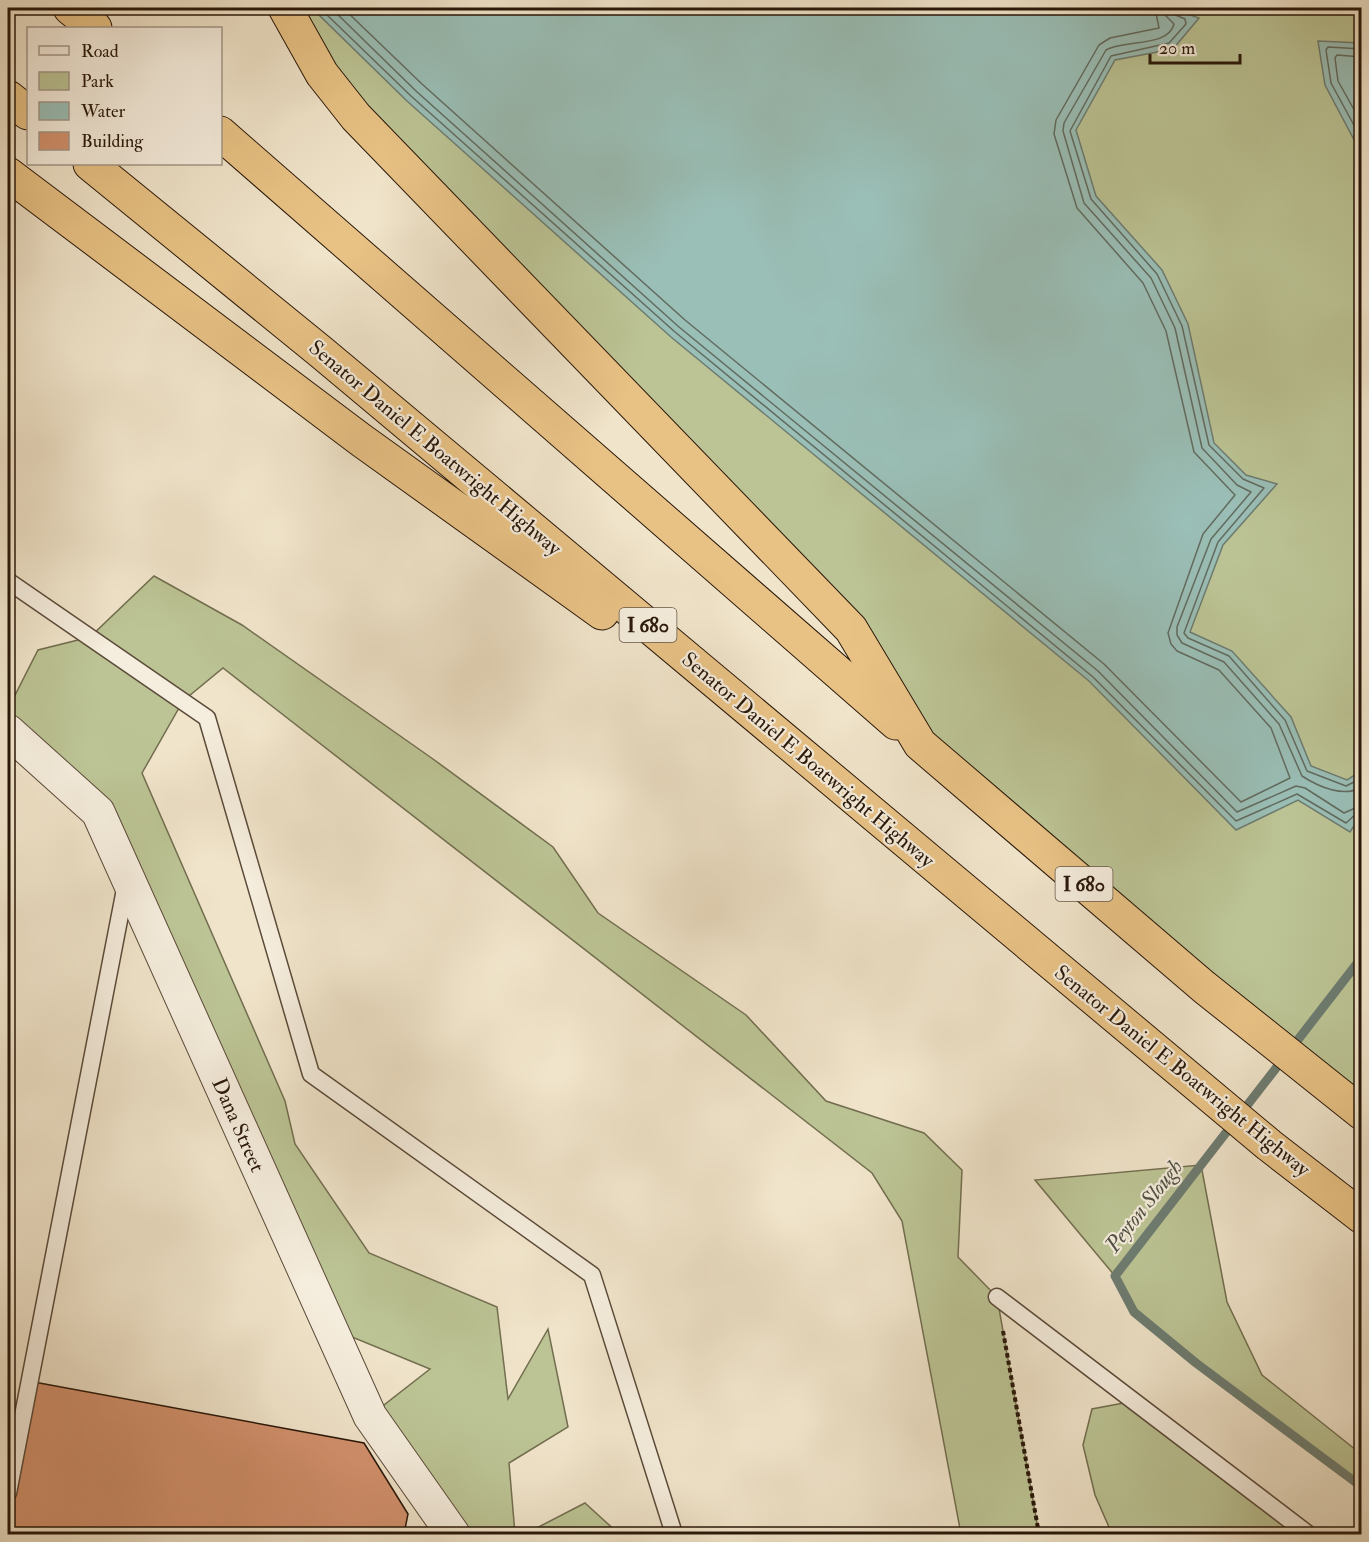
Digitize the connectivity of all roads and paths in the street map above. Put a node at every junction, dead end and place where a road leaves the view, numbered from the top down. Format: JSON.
{"nodes":[{"id":1,"x":70,"y":8,"type":"edge"},
{"id":2,"x":285,"y":8,"type":"edge"},
{"id":3,"x":94,"y":27,"type":"edge"},
{"id":4,"x":8,"y":96,"type":"edge"},
{"id":5,"x":27,"y":112,"type":"edge"},
{"id":6,"x":222,"y":135,"type":"edge"},
{"id":7,"x":91,"y":165,"type":"edge"},
{"id":8,"x":8,"y":174,"type":"edge"},
{"id":9,"x":8,"y":581,"type":"edge"},
{"id":10,"x":8,"y":731,"type":"edge"},
{"id":11,"x":921,"y":744,"type":"junction"},
{"id":12,"x":797,"y":751,"type":"junction"},
{"id":13,"x":128,"y":879,"type":"junction"},
{"id":14,"x":1362,"y":1113,"type":"edge"},
{"id":15,"x":1362,"y":1217,"type":"edge"},
{"id":16,"x":997,"y":1297,"type":"joint"},
{"id":17,"x":8,"y":1493,"type":"edge"},
{"id":18,"x":453,"y":1534,"type":"edge"},
{"id":19,"x":674,"y":1534,"type":"edge"},
{"id":20,"x":1040,"y":1534,"type":"edge"},
{"id":21,"x":1308,"y":1534,"type":"edge"}],
"edges":[{"from":1,"to":3,"type":"highway"},
{"from":2,"to":11,"type":"highway"},
{"from":4,"to":5,"type":"highway"},
{"from":6,"to":11,"type":"highway","number":"I 680"},
{"from":7,"to":12,"type":"highway","name":"Senator Daniel E Boatwright Highway","number":"I 680"},
{"from":8,"to":12,"type":"highway"},
{"from":9,"to":19,"type":"lane"},
{"from":10,"to":13,"type":"street","name":"Dana Street"},
{"from":11,"to":14,"type":"highway","number":"I 680"},
{"from":12,"to":15,"type":"highway","name":"Senator Daniel E Boatwright Highway","number":"I 680"},
{"from":13,"to":17,"type":"lane"},
{"from":13,"to":18,"type":"street","name":"Dana Street"},
{"from":16,"to":20,"type":"path"},
{"from":16,"to":21,"type":"lane"}]}
